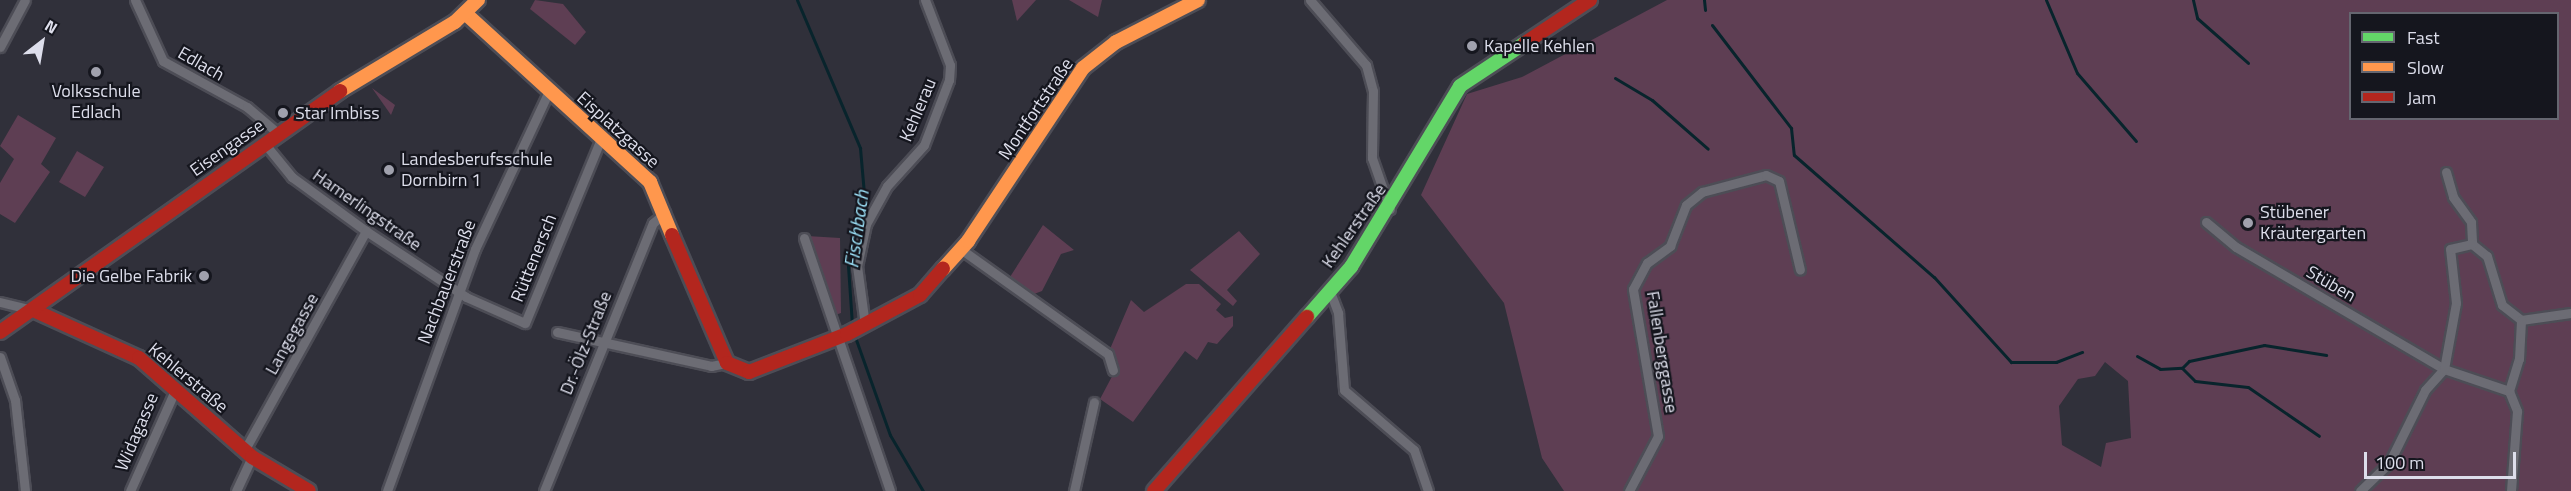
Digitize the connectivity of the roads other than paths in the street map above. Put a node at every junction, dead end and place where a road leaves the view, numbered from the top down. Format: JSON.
{"nodes":[{"id":1,"x":26,"y":0,"type":"edge"},
{"id":2,"x":135,"y":0,"type":"edge"},
{"id":3,"x":478,"y":0,"type":"edge"},
{"id":4,"x":925,"y":0,"type":"edge"},
{"id":5,"x":1198,"y":0,"type":"edge"},
{"id":6,"x":1310,"y":0,"type":"edge"},
{"id":7,"x":1590,"y":0,"type":"edge"},
{"id":8,"x":465,"y":13,"type":"junction"},
{"id":9,"x":0,"y":47,"type":"edge"},
{"id":10,"x":549,"y":91,"type":"junction"},
{"id":11,"x":279,"y":134,"type":"junction"},
{"id":12,"x":601,"y":139,"type":"junction"},
{"id":13,"x":265,"y":144,"type":"junction"},
{"id":14,"x":2446,"y":172,"type":"dead end"},
{"id":15,"x":1390,"y":209,"type":"junction"},
{"id":16,"x":665,"y":213,"type":"junction"},
{"id":17,"x":2206,"y":222,"type":"dead end"},
{"id":18,"x":366,"y":231,"type":"junction"},
{"id":19,"x":804,"y":238,"type":"dead end"},
{"id":20,"x":2472,"y":244,"type":"junction"},
{"id":21,"x":962,"y":250,"type":"junction"},
{"id":22,"x":1800,"y":270,"type":"dead end"},
{"id":23,"x":1329,"y":289,"type":"junction"},
{"id":24,"x":458,"y":292,"type":"junction"},
{"id":25,"x":0,"y":302,"type":"edge"},
{"id":26,"x":33,"y":310,"type":"junction"},
{"id":27,"x":2571,"y":313,"type":"edge"},
{"id":28,"x":2521,"y":320,"type":"junction"},
{"id":29,"x":525,"y":323,"type":"joint"},
{"id":30,"x":863,"y":326,"type":"junction"},
{"id":31,"x":0,"y":332,"type":"edge"},
{"id":32,"x":557,"y":332,"type":"dead end"},
{"id":33,"x":842,"y":336,"type":"junction"},
{"id":34,"x":605,"y":339,"type":"junction"},
{"id":35,"x":0,"y":357,"type":"edge"},
{"id":36,"x":731,"y":365,"type":"junction"},
{"id":37,"x":2444,"y":369,"type":"junction"},
{"id":38,"x":1113,"y":370,"type":"dead end"},
{"id":39,"x":176,"y":388,"type":"junction"},
{"id":40,"x":2509,"y":391,"type":"junction"},
{"id":41,"x":1094,"y":402,"type":"dead end"},
{"id":42,"x":248,"y":454,"type":"junction"},
{"id":43,"x":2364,"y":488,"type":"edge"},
{"id":44,"x":25,"y":491,"type":"edge"},
{"id":45,"x":130,"y":491,"type":"edge"},
{"id":46,"x":236,"y":491,"type":"edge"},
{"id":47,"x":309,"y":491,"type":"edge"},
{"id":48,"x":387,"y":491,"type":"edge"},
{"id":49,"x":544,"y":491,"type":"edge"},
{"id":50,"x":890,"y":491,"type":"edge"},
{"id":51,"x":1074,"y":491,"type":"edge"},
{"id":52,"x":1154,"y":491,"type":"edge"},
{"id":53,"x":1428,"y":491,"type":"edge"},
{"id":54,"x":1629,"y":491,"type":"edge"},
{"id":55,"x":2511,"y":491,"type":"edge"}],
"edges":[{"from":1,"to":9,"type":"street"},
{"from":2,"to":11,"type":"street","name":"Edlach"},
{"from":3,"to":8,"type":"street","name":"Eisengasse"},
{"from":4,"to":30,"type":"street","name":"Kehlerau"},
{"from":5,"to":21,"type":"street","name":"Montfortstraße"},
{"from":6,"to":15,"type":"street"},
{"from":7,"to":15,"type":"street","name":"Kehlerstraße"},
{"from":8,"to":10,"type":"street","name":"Eisplatzgasse"},
{"from":8,"to":11,"type":"street","name":"Eisengasse"},
{"from":10,"to":12,"type":"street","name":"Eisplatzgasse"},
{"from":10,"to":24,"type":"street","name":"Nachbauerstraße"},
{"from":11,"to":13,"type":"street","name":"Eisengasse"},
{"from":12,"to":16,"type":"street","name":"Eisplatzgasse"},
{"from":12,"to":29,"type":"street","name":"Rüttenersch"},
{"from":13,"to":18,"type":"street","name":"Hamerlingstraße"},
{"from":13,"to":26,"type":"street","name":"Eisengasse"},
{"from":14,"to":20,"type":"street"},
{"from":15,"to":23,"type":"street","name":"Kehlerstraße"},
{"from":16,"to":34,"type":"street","name":"Dr.-Ölz-Straße"},
{"from":16,"to":36,"type":"street","name":"Eisplatzgasse"},
{"from":17,"to":37,"type":"street","name":"Stüben"},
{"from":18,"to":24,"type":"street","name":"Hamerlingstraße"},
{"from":18,"to":42,"type":"street","name":"Langegasse"},
{"from":19,"to":33,"type":"street"},
{"from":20,"to":28,"type":"street"},
{"from":20,"to":37,"type":"street"},
{"from":21,"to":30,"type":"street","name":"Montfortstraße"},
{"from":21,"to":38,"type":"street"},
{"from":22,"to":54,"type":"street","name":"Fallenberggasse"},
{"from":23,"to":52,"type":"street","name":"Kehlerstraße"},
{"from":23,"to":53,"type":"street"},
{"from":24,"to":29,"type":"street","name":"Hamerlingstraße"},
{"from":24,"to":48,"type":"street","name":"Nachbauerstraße"},
{"from":25,"to":26,"type":"street"},
{"from":26,"to":31,"type":"street","name":"Eisengasse"},
{"from":26,"to":39,"type":"street","name":"Kehlerstraße"},
{"from":27,"to":28,"type":"street"},
{"from":28,"to":40,"type":"street"},
{"from":30,"to":33,"type":"street","name":"Montfortstraße"},
{"from":32,"to":34,"type":"street"},
{"from":33,"to":36,"type":"street","name":"Montfortstraße"},
{"from":33,"to":50,"type":"street"},
{"from":34,"to":36,"type":"street"},
{"from":34,"to":49,"type":"street","name":"Dr.-Ölz-Straße"},
{"from":35,"to":44,"type":"street"},
{"from":37,"to":40,"type":"street","name":"Stüben"},
{"from":37,"to":43,"type":"street"},
{"from":39,"to":42,"type":"street","name":"Kehlerstraße"},
{"from":39,"to":45,"type":"street","name":"Widagasse"},
{"from":40,"to":55,"type":"street"},
{"from":41,"to":51,"type":"street"},
{"from":42,"to":46,"type":"street","name":"Langegasse"},
{"from":42,"to":47,"type":"street","name":"Kehlerstraße"}]}
